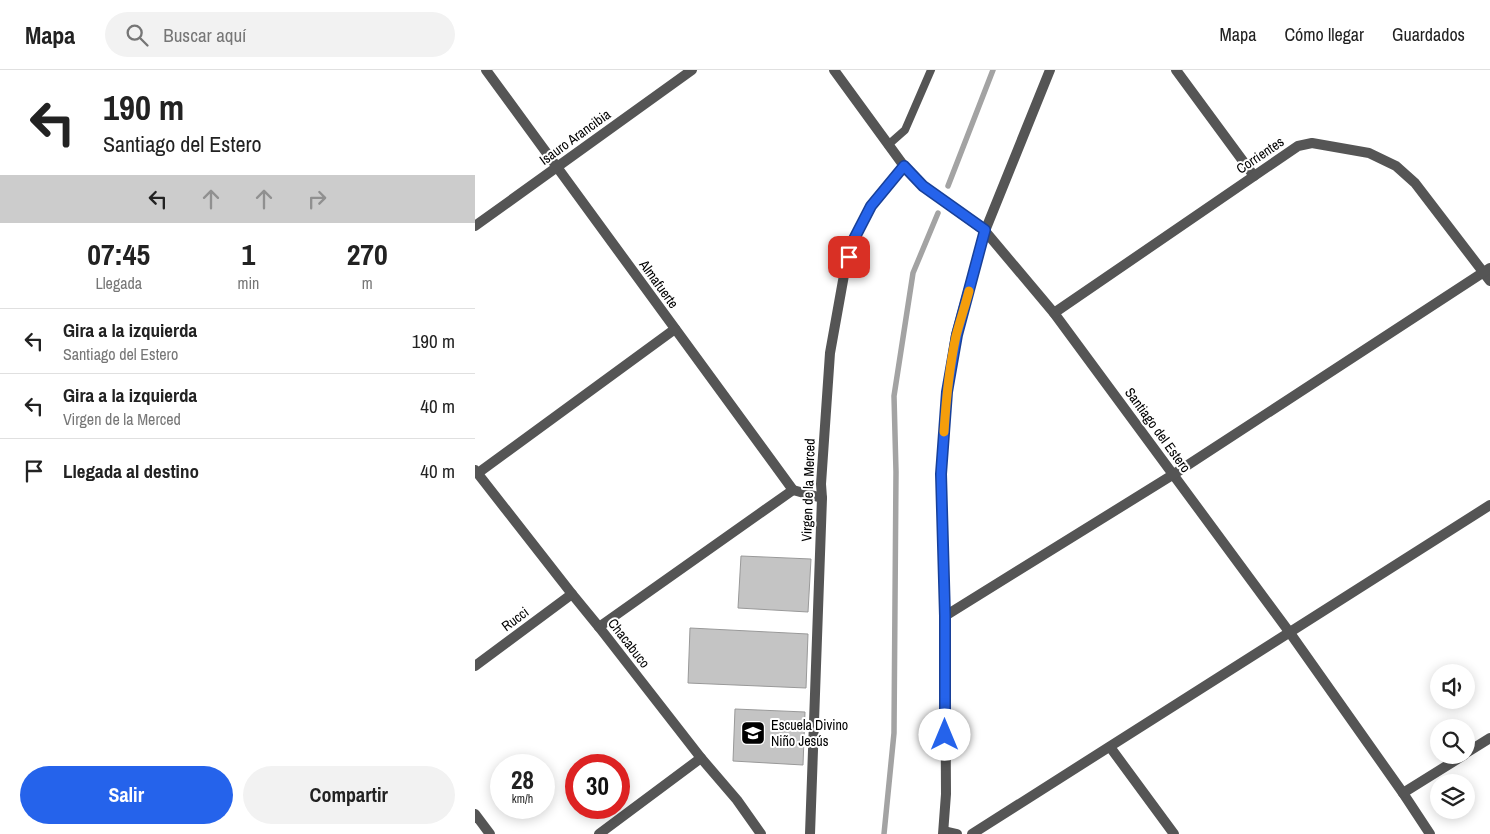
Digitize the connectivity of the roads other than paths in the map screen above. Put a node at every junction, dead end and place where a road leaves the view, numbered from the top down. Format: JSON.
{"nodes":[{"id":1,"x":486,"y":70,"type":"edge"},
{"id":2,"x":692,"y":70,"type":"edge"},
{"id":3,"x":834,"y":70,"type":"edge"},
{"id":4,"x":931,"y":70,"type":"edge"},
{"id":5,"x":1050,"y":70,"type":"edge"},
{"id":6,"x":1176,"y":70,"type":"edge"},
{"id":7,"x":889,"y":144,"type":"junction"},
{"id":8,"x":904,"y":166,"type":"junction"},
{"id":9,"x":557,"y":167,"type":"junction"},
{"id":10,"x":1254,"y":176,"type":"junction"},
{"id":11,"x":475,"y":226,"type":"edge"},
{"id":12,"x":985,"y":230,"type":"junction"},
{"id":13,"x":1488,"y":274,"type":"edge"},
{"id":14,"x":1054,"y":313,"type":"junction"},
{"id":15,"x":675,"y":329,"type":"junction"},
{"id":16,"x":476,"y":472,"type":"edge"},
{"id":17,"x":1173,"y":474,"type":"junction"},
{"id":18,"x":793,"y":490,"type":"junction"},
{"id":19,"x":822,"y":498,"type":"junction"},
{"id":20,"x":1490,"y":505,"type":"edge"},
{"id":21,"x":572,"y":594,"type":"junction"},
{"id":22,"x":945,"y":616,"type":"junction"},
{"id":23,"x":599,"y":627,"type":"junction"},
{"id":24,"x":1290,"y":633,"type":"junction"},
{"id":25,"x":475,"y":666,"type":"edge"},
{"id":26,"x":1490,"y":738,"type":"edge"},
{"id":27,"x":1110,"y":747,"type":"junction"},
{"id":28,"x":1475,"y":748,"type":"edge"},
{"id":29,"x":701,"y":758,"type":"junction"},
{"id":30,"x":1449,"y":764,"type":"edge"},
{"id":31,"x":1403,"y":793,"type":"junction"},
{"id":32,"x":475,"y":814,"type":"edge"},
{"id":33,"x":943,"y":832,"type":"edge"},
{"id":34,"x":490,"y":834,"type":"edge"},
{"id":35,"x":599,"y":834,"type":"edge"},
{"id":36,"x":761,"y":834,"type":"edge"},
{"id":37,"x":810,"y":834,"type":"edge"},
{"id":38,"x":957,"y":834,"type":"edge"},
{"id":39,"x":972,"y":834,"type":"edge"},
{"id":40,"x":1174,"y":834,"type":"edge"},
{"id":41,"x":1430,"y":834,"type":"edge"}],
"edges":[{"from":1,"to":9,"type":"street","name":"Almafuerte"},
{"from":2,"to":9,"type":"street","name":"Isauro Arancibia"},
{"from":3,"to":7,"type":"street","name":"Santiago del Estero"},
{"from":4,"to":7,"type":"lane"},
{"from":5,"to":12,"type":"street"},
{"from":6,"to":10,"type":"street"},
{"from":7,"to":8,"type":"street","name":"Santiago del Estero"},
{"from":8,"to":12,"type":"street","name":"Santiago del Estero"},
{"from":8,"to":19,"type":"street","name":"Virgen de la Merced"},
{"from":9,"to":11,"type":"street","name":"Isauro Arancibia"},
{"from":9,"to":15,"type":"street","name":"Almafuerte"},
{"from":10,"to":13,"type":"street","name":"Corrientes"},
{"from":10,"to":14,"type":"street","name":"Corrientes"},
{"from":12,"to":14,"type":"street","name":"Santiago del Estero"},
{"from":12,"to":22,"type":"street"},
{"from":13,"to":17,"type":"street"},
{"from":14,"to":17,"type":"street","name":"Santiago del Estero"},
{"from":15,"to":16,"type":"street"},
{"from":15,"to":18,"type":"street","name":"Almafuerte"},
{"from":16,"to":21,"type":"street","name":"Chacabuco"},
{"from":17,"to":22,"type":"street"},
{"from":17,"to":24,"type":"street","name":"Santiago del Estero"},
{"from":18,"to":19,"type":"street"},
{"from":18,"to":23,"type":"street"},
{"from":19,"to":37,"type":"street","name":"Virgen de la Merced"},
{"from":20,"to":24,"type":"street"},
{"from":21,"to":23,"type":"street","name":"Chacabuco"},
{"from":21,"to":25,"type":"street","name":"Rucci"},
{"from":22,"to":33,"type":"street"},
{"from":23,"to":29,"type":"street","name":"Chacabuco"},
{"from":24,"to":27,"type":"street"},
{"from":24,"to":31,"type":"street","name":"Santiago del Estero"},
{"from":26,"to":28,"type":"street"},
{"from":27,"to":39,"type":"street"},
{"from":27,"to":40,"type":"street"},
{"from":29,"to":35,"type":"street"},
{"from":29,"to":36,"type":"street","name":"Chacabuco"},
{"from":30,"to":31,"type":"street"},
{"from":31,"to":41,"type":"street","name":"Santiago del Estero"},
{"from":32,"to":34,"type":"street"},
{"from":33,"to":38,"type":"street"}]}
